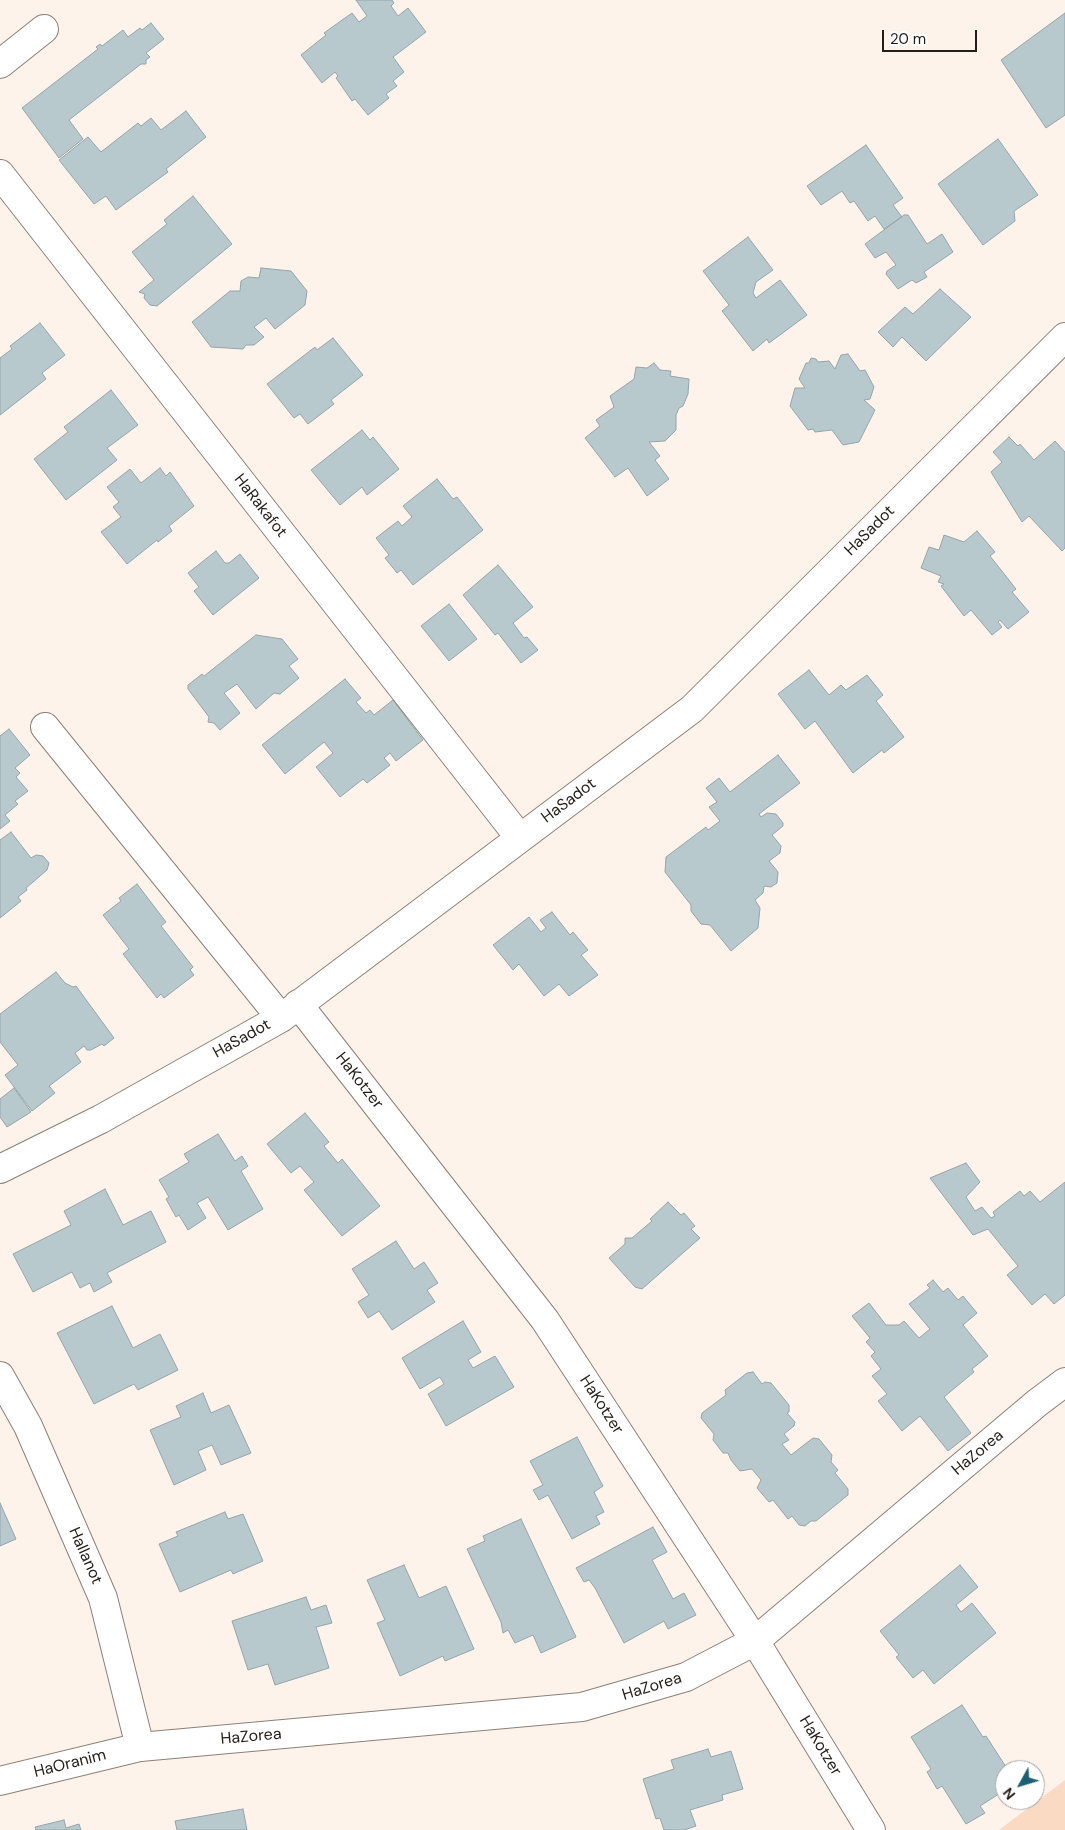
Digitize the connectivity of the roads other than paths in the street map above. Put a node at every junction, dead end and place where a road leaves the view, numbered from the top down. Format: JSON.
{"nodes":[{"id":1,"x":44,"y":29,"type":"dead end"},
{"id":2,"x":0,"y":64,"type":"edge"},
{"id":3,"x":0,"y":174,"type":"edge"},
{"id":4,"x":1065,"y":337,"type":"edge"},
{"id":5,"x":45,"y":727,"type":"dead end"},
{"id":6,"x":520,"y":838,"type":"junction"},
{"id":7,"x":289,"y":1011,"type":"junction"},
{"id":8,"x":0,"y":1169,"type":"edge"},
{"id":9,"x":0,"y":1376,"type":"edge"},
{"id":10,"x":1065,"y":1382,"type":"edge"},
{"id":11,"x":755,"y":1641,"type":"junction"},
{"id":12,"x":140,"y":1747,"type":"junction"},
{"id":13,"x":0,"y":1781,"type":"edge"},
{"id":14,"x":871,"y":1830,"type":"edge"}],
"edges":[{"from":1,"to":2,"type":"street"},
{"from":3,"to":6,"type":"street","name":"HaRakafot"},
{"from":4,"to":6,"type":"street","name":"HaSadot"},
{"from":5,"to":7,"type":"street","name":"HaKotzer"},
{"from":6,"to":7,"type":"street","name":"HaSadot"},
{"from":7,"to":8,"type":"street","name":"HaSadot"},
{"from":7,"to":11,"type":"street","name":"HaKotzer"},
{"from":9,"to":12,"type":"street","name":"HaIlanot"},
{"from":10,"to":11,"type":"street","name":"HaZorea"},
{"from":11,"to":12,"type":"street","name":"HaZorea"},
{"from":11,"to":14,"type":"street","name":"HaKotzer"},
{"from":12,"to":13,"type":"street","name":"HaOranim"}]}
